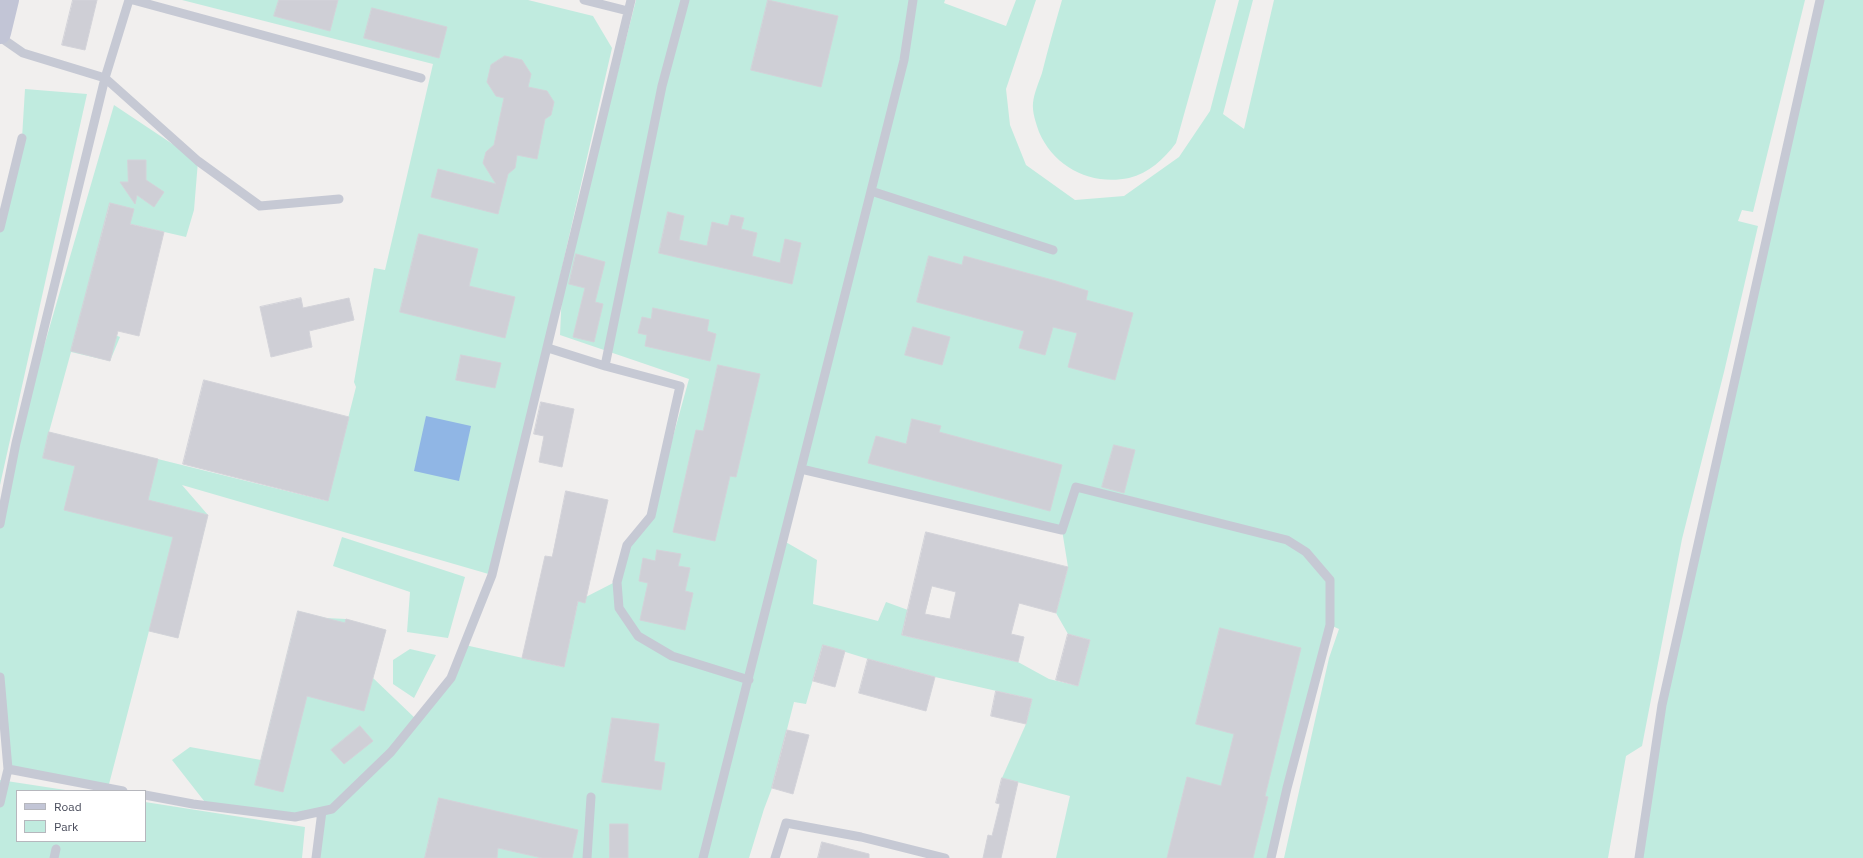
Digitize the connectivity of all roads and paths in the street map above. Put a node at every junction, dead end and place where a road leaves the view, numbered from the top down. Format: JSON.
{"nodes":[{"id":1,"x":8,"y":0,"type":"edge"},
{"id":2,"x":129,"y":0,"type":"edge"},
{"id":3,"x":133,"y":0,"type":"edge"},
{"id":4,"x":584,"y":0,"type":"edge"},
{"id":5,"x":631,"y":0,"type":"edge"},
{"id":6,"x":685,"y":0,"type":"edge"},
{"id":7,"x":913,"y":0,"type":"edge"},
{"id":8,"x":1820,"y":0,"type":"edge"},
{"id":9,"x":628,"y":11,"type":"junction"},
{"id":10,"x":0,"y":33,"type":"edge"},
{"id":11,"x":0,"y":37,"type":"edge"},
{"id":12,"x":105,"y":78,"type":"junction"},
{"id":13,"x":421,"y":78,"type":"dead end"},
{"id":14,"x":22,"y":138,"type":"dead end"},
{"id":15,"x":871,"y":191,"type":"junction"},
{"id":16,"x":339,"y":199,"type":"dead end"},
{"id":17,"x":0,"y":228,"type":"edge"},
{"id":18,"x":1053,"y":250,"type":"dead end"},
{"id":19,"x":548,"y":348,"type":"junction"},
{"id":20,"x":605,"y":366,"type":"junction"},
{"id":21,"x":802,"y":469,"type":"junction"},
{"id":22,"x":0,"y":524,"type":"edge"},
{"id":23,"x":0,"y":677,"type":"edge"},
{"id":24,"x":749,"y":680,"type":"junction"},
{"id":25,"x":8,"y":769,"type":"junction"},
{"id":26,"x":118,"y":790,"type":"edge"},
{"id":27,"x":146,"y":795,"type":"edge"},
{"id":28,"x":592,"y":798,"type":"dead end"},
{"id":29,"x":0,"y":803,"type":"edge"},
{"id":30,"x":322,"y":811,"type":"junction"},
{"id":31,"x":316,"y":858,"type":"edge"},
{"id":32,"x":587,"y":858,"type":"edge"},
{"id":33,"x":703,"y":858,"type":"edge"},
{"id":34,"x":775,"y":858,"type":"edge"},
{"id":35,"x":945,"y":858,"type":"edge"},
{"id":36,"x":1272,"y":858,"type":"edge"},
{"id":37,"x":1639,"y":858,"type":"edge"}],
"edges":[{"from":1,"to":10,"type":"main road"},
{"from":2,"to":12,"type":"lane"},
{"from":3,"to":13,"type":"lane"},
{"from":4,"to":9,"type":"lane"},
{"from":5,"to":9,"type":"lane"},
{"from":6,"to":20,"type":"lane"},
{"from":7,"to":15,"type":"lane"},
{"from":8,"to":37,"type":"lane"},
{"from":9,"to":19,"type":"lane"},
{"from":11,"to":12,"type":"lane"},
{"from":12,"to":16,"type":"lane"},
{"from":12,"to":22,"type":"lane"},
{"from":14,"to":17,"type":"lane"},
{"from":15,"to":18,"type":"lane"},
{"from":15,"to":21,"type":"lane"},
{"from":19,"to":20,"type":"lane"},
{"from":19,"to":30,"type":"lane"},
{"from":20,"to":24,"type":"lane"},
{"from":21,"to":24,"type":"lane"},
{"from":21,"to":36,"type":"lane"},
{"from":23,"to":25,"type":"lane"},
{"from":24,"to":33,"type":"lane"},
{"from":25,"to":26,"type":"lane"},
{"from":25,"to":29,"type":"lane"},
{"from":27,"to":30,"type":"lane"},
{"from":28,"to":32,"type":"lane"},
{"from":30,"to":31,"type":"lane"},
{"from":34,"to":35,"type":"lane"}]}
